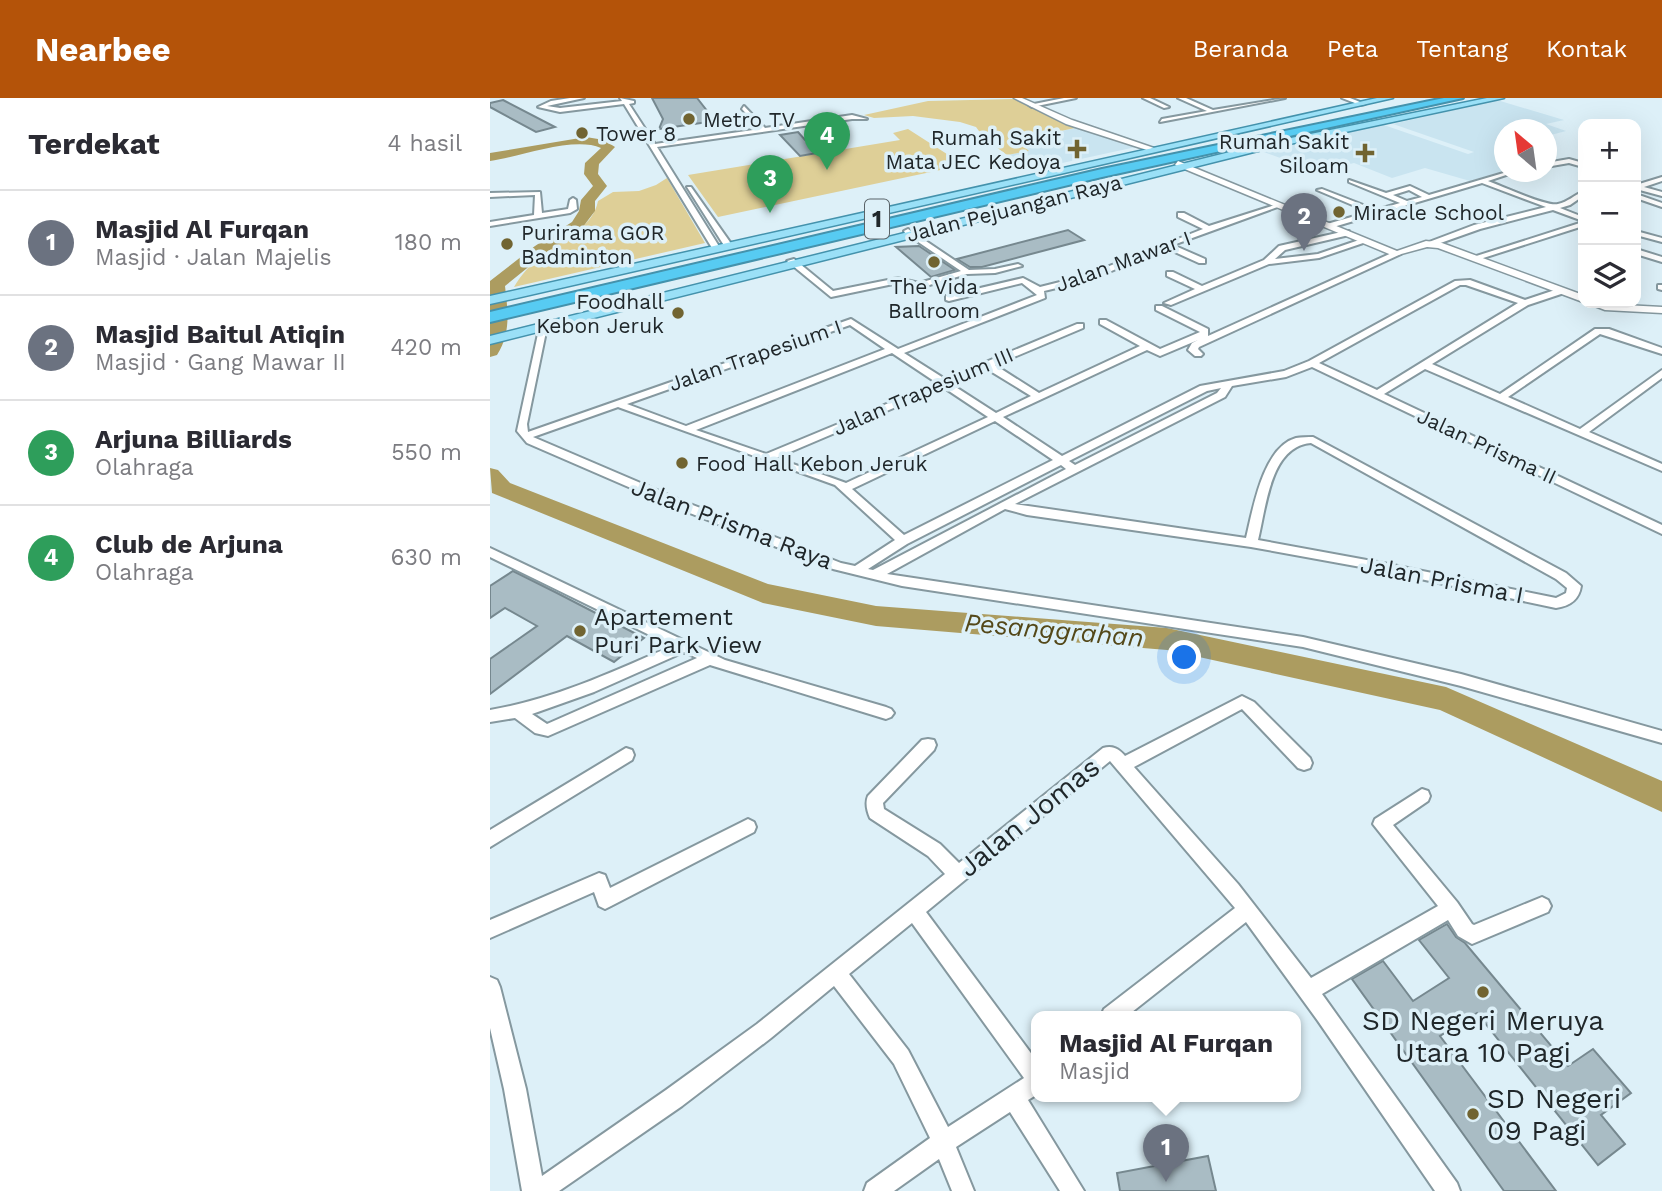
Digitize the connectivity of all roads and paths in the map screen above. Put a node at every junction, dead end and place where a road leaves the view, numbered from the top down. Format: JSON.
{"nodes":[{"id":1,"x":581,"y":98,"type":"edge"},
{"id":2,"x":1017,"y":98,"type":"edge"},
{"id":3,"x":1073,"y":98,"type":"edge"},
{"id":4,"x":1147,"y":98,"type":"edge"},
{"id":5,"x":1181,"y":98,"type":"edge"},
{"id":6,"x":1282,"y":98,"type":"edge"},
{"id":7,"x":1345,"y":98,"type":"edge"},
{"id":8,"x":1389,"y":98,"type":"edge"},
{"id":9,"x":1411,"y":98,"type":"edge"},
{"id":10,"x":1429,"y":98,"type":"edge"},
{"id":11,"x":1458,"y":98,"type":"edge"},
{"id":12,"x":1483,"y":98,"type":"edge"},
{"id":13,"x":1500,"y":98,"type":"edge"},
{"id":14,"x":1272,"y":99,"type":"edge"},
{"id":15,"x":628,"y":100,"type":"edge"},
{"id":16,"x":601,"y":101,"type":"edge"},
{"id":17,"x":1232,"y":101,"type":"dead end"},
{"id":18,"x":1362,"y":104,"type":"edge"},
{"id":19,"x":1032,"y":105,"type":"junction"},
{"id":20,"x":1243,"y":106,"type":"junction"},
{"id":21,"x":1166,"y":107,"type":"dead end"},
{"id":22,"x":744,"y":108,"type":"dead end"},
{"id":23,"x":1213,"y":111,"type":"junction"},
{"id":24,"x":1162,"y":121,"type":"dead end"},
{"id":25,"x":1086,"y":128,"type":"junction"},
{"id":26,"x":764,"y":130,"type":"junction"},
{"id":27,"x":659,"y":147,"type":"junction"},
{"id":28,"x":1164,"y":147,"type":"junction"},
{"id":29,"x":1144,"y":149,"type":"junction"},
{"id":30,"x":1557,"y":163,"type":"edge"},
{"id":31,"x":1181,"y":164,"type":"junction"},
{"id":32,"x":1578,"y":164,"type":"edge"},
{"id":33,"x":1494,"y":177,"type":"edge"},
{"id":34,"x":1662,"y":179,"type":"edge"},
{"id":35,"x":1351,"y":181,"type":"dead end"},
{"id":36,"x":1482,"y":181,"type":"junction"},
{"id":37,"x":1641,"y":184,"type":"edge"},
{"id":38,"x":1641,"y":187,"type":"edge"},
{"id":39,"x":1320,"y":190,"type":"dead end"},
{"id":40,"x":1662,"y":194,"type":"edge"},
{"id":41,"x":490,"y":195,"type":"edge"},
{"id":42,"x":1386,"y":195,"type":"junction"},
{"id":43,"x":1578,"y":196,"type":"edge"},
{"id":44,"x":1428,"y":197,"type":"junction"},
{"id":45,"x":1641,"y":198,"type":"edge"},
{"id":46,"x":573,"y":200,"type":"dead end"},
{"id":47,"x":1406,"y":202,"type":"junction"},
{"id":48,"x":1280,"y":205,"type":"junction"},
{"id":49,"x":1662,"y":205,"type":"edge"},
{"id":50,"x":1549,"y":207,"type":"junction"},
{"id":51,"x":1375,"y":212,"type":"junction"},
{"id":52,"x":1181,"y":215,"type":"dead end"},
{"id":53,"x":538,"y":217,"type":"junction"},
{"id":54,"x":1578,"y":219,"type":"edge"},
{"id":55,"x":1578,"y":223,"type":"edge"},
{"id":56,"x":490,"y":224,"type":"edge"},
{"id":57,"x":1330,"y":226,"type":"junction"},
{"id":58,"x":1566,"y":228,"type":"junction"},
{"id":59,"x":1209,"y":229,"type":"junction"},
{"id":60,"x":911,"y":232,"type":"junction"},
{"id":61,"x":1346,"y":233,"type":"junction"},
{"id":62,"x":1578,"y":233,"type":"edge"},
{"id":63,"x":1641,"y":234,"type":"edge"},
{"id":64,"x":1662,"y":240,"type":"edge"},
{"id":65,"x":1365,"y":241,"type":"junction"},
{"id":66,"x":1432,"y":244,"type":"junction"},
{"id":67,"x":720,"y":245,"type":"junction"},
{"id":68,"x":1168,"y":246,"type":"junction"},
{"id":69,"x":1641,"y":253,"type":"edge"},
{"id":70,"x":1396,"y":254,"type":"junction"},
{"id":71,"x":1474,"y":258,"type":"junction"},
{"id":72,"x":1662,"y":260,"type":"edge"},
{"id":73,"x":1202,"y":261,"type":"dead end"},
{"id":74,"x":793,"y":262,"type":"junction"},
{"id":75,"x":1267,"y":262,"type":"junction"},
{"id":76,"x":1018,"y":266,"type":"dead end"},
{"id":77,"x":967,"y":272,"type":"junction"},
{"id":78,"x":1170,"y":274,"type":"dead end"},
{"id":79,"x":1202,"y":289,"type":"junction"},
{"id":80,"x":1039,"y":290,"type":"junction"},
{"id":81,"x":1560,"y":291,"type":"junction"},
{"id":82,"x":490,"y":294,"type":"edge"},
{"id":83,"x":535,"y":295,"type":"junction"},
{"id":84,"x":1578,"y":297,"type":"edge"},
{"id":85,"x":949,"y":298,"type":"dead end"},
{"id":86,"x":490,"y":300,"type":"edge"},
{"id":87,"x":1168,"y":303,"type":"dead end"},
{"id":88,"x":1525,"y":303,"type":"junction"},
{"id":89,"x":1159,"y":308,"type":"dead end"},
{"id":90,"x":1624,"y":308,"type":"edge"},
{"id":91,"x":490,"y":309,"type":"edge"},
{"id":92,"x":1662,"y":310,"type":"edge"},
{"id":93,"x":490,"y":317,"type":"edge"},
{"id":94,"x":1103,"y":322,"type":"dead end"},
{"id":95,"x":544,"y":325,"type":"junction"},
{"id":96,"x":1080,"y":326,"type":"dead end"},
{"id":97,"x":514,"y":331,"type":"junction"},
{"id":98,"x":490,"y":334,"type":"edge"},
{"id":99,"x":490,"y":340,"type":"edge"},
{"id":100,"x":1147,"y":346,"type":"junction"},
{"id":101,"x":896,"y":351,"type":"junction"},
{"id":102,"x":1662,"y":351,"type":"edge"},
{"id":103,"x":1198,"y":354,"type":"dead end"},
{"id":104,"x":1312,"y":363,"type":"junction"},
{"id":105,"x":986,"y":364,"type":"junction"},
{"id":106,"x":1424,"y":365,"type":"junction"},
{"id":107,"x":1662,"y":373,"type":"edge"},
{"id":108,"x":943,"y":382,"type":"junction"},
{"id":109,"x":1229,"y":384,"type":"junction"},
{"id":110,"x":1377,"y":394,"type":"junction"},
{"id":111,"x":1039,"y":397,"type":"junction"},
{"id":112,"x":1500,"y":398,"type":"junction"},
{"id":113,"x":616,"y":403,"type":"junction"},
{"id":114,"x":997,"y":416,"type":"junction"},
{"id":115,"x":686,"y":430,"type":"junction"},
{"id":116,"x":1581,"y":433,"type":"junction"},
{"id":117,"x":526,"y":436,"type":"junction"},
{"id":118,"x":766,"y":458,"type":"junction"},
{"id":119,"x":1061,"y":461,"type":"junction"},
{"id":120,"x":1662,"y":468,"type":"edge"},
{"id":121,"x":1074,"y":469,"type":"junction"},
{"id":122,"x":846,"y":487,"type":"junction"},
{"id":123,"x":1004,"y":505,"type":"junction"},
{"id":124,"x":1662,"y":530,"type":"edge"},
{"id":125,"x":903,"y":541,"type":"junction"},
{"id":126,"x":1251,"y":543,"type":"junction"},
{"id":127,"x":490,"y":552,"type":"edge"},
{"id":128,"x":856,"y":571,"type":"junction"},
{"id":129,"x":875,"y":575,"type":"junction"},
{"id":130,"x":683,"y":647,"type":"junction"},
{"id":131,"x":711,"y":658,"type":"junction"},
{"id":132,"x":519,"y":712,"type":"junction"},
{"id":133,"x":886,"y":713,"type":"dead end"},
{"id":134,"x":490,"y":716,"type":"edge"},
{"id":135,"x":1662,"y":737,"type":"edge"},
{"id":136,"x":928,"y":745,"type":"dead end"},
{"id":137,"x":626,"y":755,"type":"dead end"},
{"id":138,"x":1304,"y":762,"type":"dead end"},
{"id":139,"x":1123,"y":765,"type":"junction"},
{"id":140,"x":1422,"y":796,"type":"dead end"},
{"id":141,"x":748,"y":827,"type":"dead end"},
{"id":142,"x":490,"y":839,"type":"edge"},
{"id":143,"x":958,"y":875,"type":"junction"},
{"id":144,"x":1542,"y":906,"type":"dead end"},
{"id":145,"x":1451,"y":908,"type":"junction"},
{"id":146,"x":1247,"y":910,"type":"junction"},
{"id":147,"x":914,"y":911,"type":"junction"},
{"id":148,"x":490,"y":929,"type":"edge"},
{"id":149,"x":837,"y":974,"type":"junction"},
{"id":150,"x":490,"y":987,"type":"edge"},
{"id":151,"x":1308,"y":991,"type":"junction"},
{"id":152,"x":1117,"y":1011,"type":"edge"},
{"id":153,"x":1031,"y":1069,"type":"edge"},
{"id":154,"x":1031,"y":1087,"type":"edge"},
{"id":155,"x":1014,"y":1098,"type":"junction"},
{"id":156,"x":944,"y":1142,"type":"junction"},
{"id":157,"x":1446,"y":1190,"type":"edge"},
{"id":158,"x":533,"y":1191,"type":"edge"},
{"id":159,"x":539,"y":1191,"type":"edge"},
{"id":160,"x":875,"y":1191,"type":"edge"},
{"id":161,"x":963,"y":1191,"type":"edge"},
{"id":162,"x":1073,"y":1191,"type":"edge"}],
"edges":[{"from":1,"to":16,"type":"street"},
{"from":2,"to":19,"type":"street"},
{"from":3,"to":19,"type":"street"},
{"from":4,"to":21,"type":"street"},
{"from":5,"to":23,"type":"street"},
{"from":6,"to":14,"type":"street"},
{"from":7,"to":18,"type":"street"},
{"from":8,"to":18,"type":"main road"},
{"from":9,"to":18,"type":"highway"},
{"from":10,"to":18,"type":"highway","number":"1"},
{"from":11,"to":83,"type":"highway","number":"1"},
{"from":12,"to":31,"type":"main road","name":"Jalan Pejuangan Raya"},
{"from":13,"to":31,"type":"main road","name":"Jalan Pejuangan Raya"},
{"from":14,"to":20,"type":"street"},
{"from":15,"to":16,"type":"street"},
{"from":15,"to":27,"type":"street"},
{"from":17,"to":20,"type":"street"},
{"from":18,"to":28,"type":"main road"},
{"from":18,"to":83,"type":"highway","number":"1"},
{"from":19,"to":25,"type":"street"},
{"from":20,"to":23,"type":"street"},
{"from":22,"to":26,"type":"street"},
{"from":23,"to":24,"type":"street"},
{"from":25,"to":29,"type":"street"},
{"from":25,"to":29,"type":"street"},
{"from":26,"to":27,"type":"street"},
{"from":26,"to":27,"type":"street"},
{"from":27,"to":67,"type":"street"},
{"from":27,"to":67,"type":"street"},
{"from":28,"to":29,"type":"main road"},
{"from":28,"to":67,"type":"main road"},
{"from":29,"to":67,"type":"main road"},
{"from":30,"to":32,"type":"street"},
{"from":31,"to":48,"type":"street"},
{"from":31,"to":60,"type":"main road","name":"Jalan Pejuangan Raya"},
{"from":33,"to":36,"type":"street"},
{"from":34,"to":37,"type":"street"},
{"from":35,"to":42,"type":"street"},
{"from":36,"to":44,"type":"street"},
{"from":36,"to":50,"type":"street"},
{"from":38,"to":40,"type":"street"},
{"from":39,"to":51,"type":"street"},
{"from":41,"to":53,"type":"street"},
{"from":42,"to":44,"type":"street"},
{"from":42,"to":47,"type":"street"},
{"from":43,"to":50,"type":"street"},
{"from":44,"to":47,"type":"street"},
{"from":45,"to":49,"type":"street"},
{"from":46,"to":53,"type":"street"},
{"from":47,"to":51,"type":"street"},
{"from":48,"to":57,"type":"street"},
{"from":48,"to":59,"type":"street","name":"Jalan Mawar I"},
{"from":50,"to":54,"type":"street"},
{"from":50,"to":66,"type":"street"},
{"from":51,"to":57,"type":"street"},
{"from":52,"to":59,"type":"street"},
{"from":53,"to":56,"type":"street"},
{"from":55,"to":58,"type":"street"},
{"from":57,"to":61,"type":"street"},
{"from":58,"to":62,"type":"street"},
{"from":58,"to":71,"type":"street"},
{"from":59,"to":68,"type":"street","name":"Jalan Mawar I"},
{"from":60,"to":74,"type":"main road","name":"Jalan Pejuangan Raya"},
{"from":60,"to":77,"type":"street"},
{"from":61,"to":65,"type":"street"},
{"from":61,"to":75,"type":"street"},
{"from":63,"to":64,"type":"street"},
{"from":65,"to":70,"type":"street"},
{"from":65,"to":75,"type":"street"},
{"from":66,"to":70,"type":"street"},
{"from":66,"to":71,"type":"street"},
{"from":67,"to":83,"type":"main road"},
{"from":68,"to":73,"type":"street"},
{"from":68,"to":80,"type":"street","name":"Jalan Mawar I"},
{"from":69,"to":72,"type":"street"},
{"from":70,"to":103,"type":"street"},
{"from":71,"to":81,"type":"street"},
{"from":74,"to":77,"type":"street"},
{"from":74,"to":95,"type":"main road","name":"Jalan Pejuangan Raya"},
{"from":75,"to":79,"type":"street"},
{"from":76,"to":77,"type":"street"},
{"from":78,"to":79,"type":"street"},
{"from":79,"to":87,"type":"street"},
{"from":80,"to":85,"type":"street"},
{"from":80,"to":101,"type":"street","name":"Jalan Mawar I"},
{"from":81,"to":84,"type":"street"},
{"from":81,"to":88,"type":"street"},
{"from":82,"to":83,"type":"main road"},
{"from":83,"to":86,"type":"main road"},
{"from":83,"to":91,"type":"highway","number":"1"},
{"from":83,"to":93,"type":"highway","number":"1"},
{"from":88,"to":104,"type":"street","name":"Jalan Prisma Raya"},
{"from":88,"to":106,"type":"street"},
{"from":89,"to":100,"type":"street"},
{"from":90,"to":92,"type":"street"},
{"from":94,"to":100,"type":"street"},
{"from":95,"to":97,"type":"main road","name":"Jalan Pejuangan Raya"},
{"from":95,"to":117,"type":"street"},
{"from":96,"to":105,"type":"street","name":"Jalan Trapesium III"},
{"from":97,"to":98,"type":"main road","name":"Jalan Pejuangan Raya"},
{"from":97,"to":99,"type":"main road","name":"Jalan Pejuangan Raya"},
{"from":100,"to":111,"type":"street"},
{"from":101,"to":108,"type":"street","name":"Jalan Trapesium I"},
{"from":101,"to":113,"type":"street","name":"Jalan Trapesium I"},
{"from":101,"to":115,"type":"street"},
{"from":102,"to":112,"type":"street"},
{"from":104,"to":109,"type":"street","name":"Jalan Prisma Raya"},
{"from":104,"to":110,"type":"street","name":"Jalan Prisma II"},
{"from":105,"to":108,"type":"street","name":"Jalan Trapesium III"},
{"from":105,"to":111,"type":"street"},
{"from":106,"to":110,"type":"street"},
{"from":106,"to":112,"type":"street"},
{"from":107,"to":116,"type":"street"},
{"from":108,"to":114,"type":"street","name":"Jalan Trapesium I"},
{"from":108,"to":118,"type":"street","name":"Jalan Trapesium III"},
{"from":109,"to":119,"type":"street","name":"Jalan Prisma Raya"},
{"from":109,"to":121,"type":"street","name":"Jalan Prisma Raya"},
{"from":110,"to":124,"type":"street","name":"Jalan Prisma II"},
{"from":111,"to":114,"type":"street"},
{"from":112,"to":116,"type":"street"},
{"from":113,"to":115,"type":"street"},
{"from":113,"to":117,"type":"street","name":"Jalan Trapesium I"},
{"from":114,"to":119,"type":"street","name":"Jalan Trapesium I"},
{"from":114,"to":122,"type":"street"},
{"from":115,"to":118,"type":"street"},
{"from":116,"to":120,"type":"street"},
{"from":117,"to":128,"type":"street","name":"Jalan Prisma Raya"},
{"from":118,"to":122,"type":"street"},
{"from":119,"to":121,"type":"street","name":"Jalan Trapesium I"},
{"from":119,"to":125,"type":"street","name":"Jalan Prisma Raya"},
{"from":121,"to":123,"type":"street","name":"Jalan Prisma Raya"},
{"from":122,"to":125,"type":"street"},
{"from":123,"to":126,"type":"street","name":"Jalan Prisma I"},
{"from":123,"to":129,"type":"street","name":"Jalan Prisma Raya"},
{"from":125,"to":128,"type":"street","name":"Jalan Prisma Raya"},
{"from":126,"to":126,"type":"street","name":"Jalan Prisma I"},
{"from":127,"to":130,"type":"street"},
{"from":128,"to":129,"type":"street"},
{"from":129,"to":135,"type":"street"},
{"from":130,"to":131,"type":"street"},
{"from":130,"to":132,"type":"street"},
{"from":131,"to":132,"type":"street"},
{"from":131,"to":133,"type":"street"},
{"from":132,"to":134,"type":"street"},
{"from":136,"to":143,"type":"street"},
{"from":137,"to":142,"type":"street"},
{"from":138,"to":139,"type":"street"},
{"from":139,"to":143,"type":"street","name":"Jalan Jomas"},
{"from":139,"to":146,"type":"street","name":"Jalan Jomas"},
{"from":140,"to":145,"type":"street"},
{"from":141,"to":148,"type":"street"},
{"from":143,"to":147,"type":"street","name":"Jalan Jomas"},
{"from":144,"to":145,"type":"street"},
{"from":145,"to":151,"type":"street"},
{"from":146,"to":151,"type":"street","name":"Jalan Jomas"},
{"from":146,"to":152,"type":"street"},
{"from":147,"to":149,"type":"street","name":"Jalan Jomas"},
{"from":147,"to":153,"type":"street"},
{"from":149,"to":156,"type":"street"},
{"from":149,"to":159,"type":"street","name":"Jalan Jomas"},
{"from":150,"to":158,"type":"street"},
{"from":151,"to":157,"type":"street","name":"Jalan Jomas"},
{"from":154,"to":155,"type":"street"},
{"from":155,"to":156,"type":"street"},
{"from":155,"to":162,"type":"street"},
{"from":156,"to":160,"type":"street"},
{"from":156,"to":161,"type":"street"}]}
